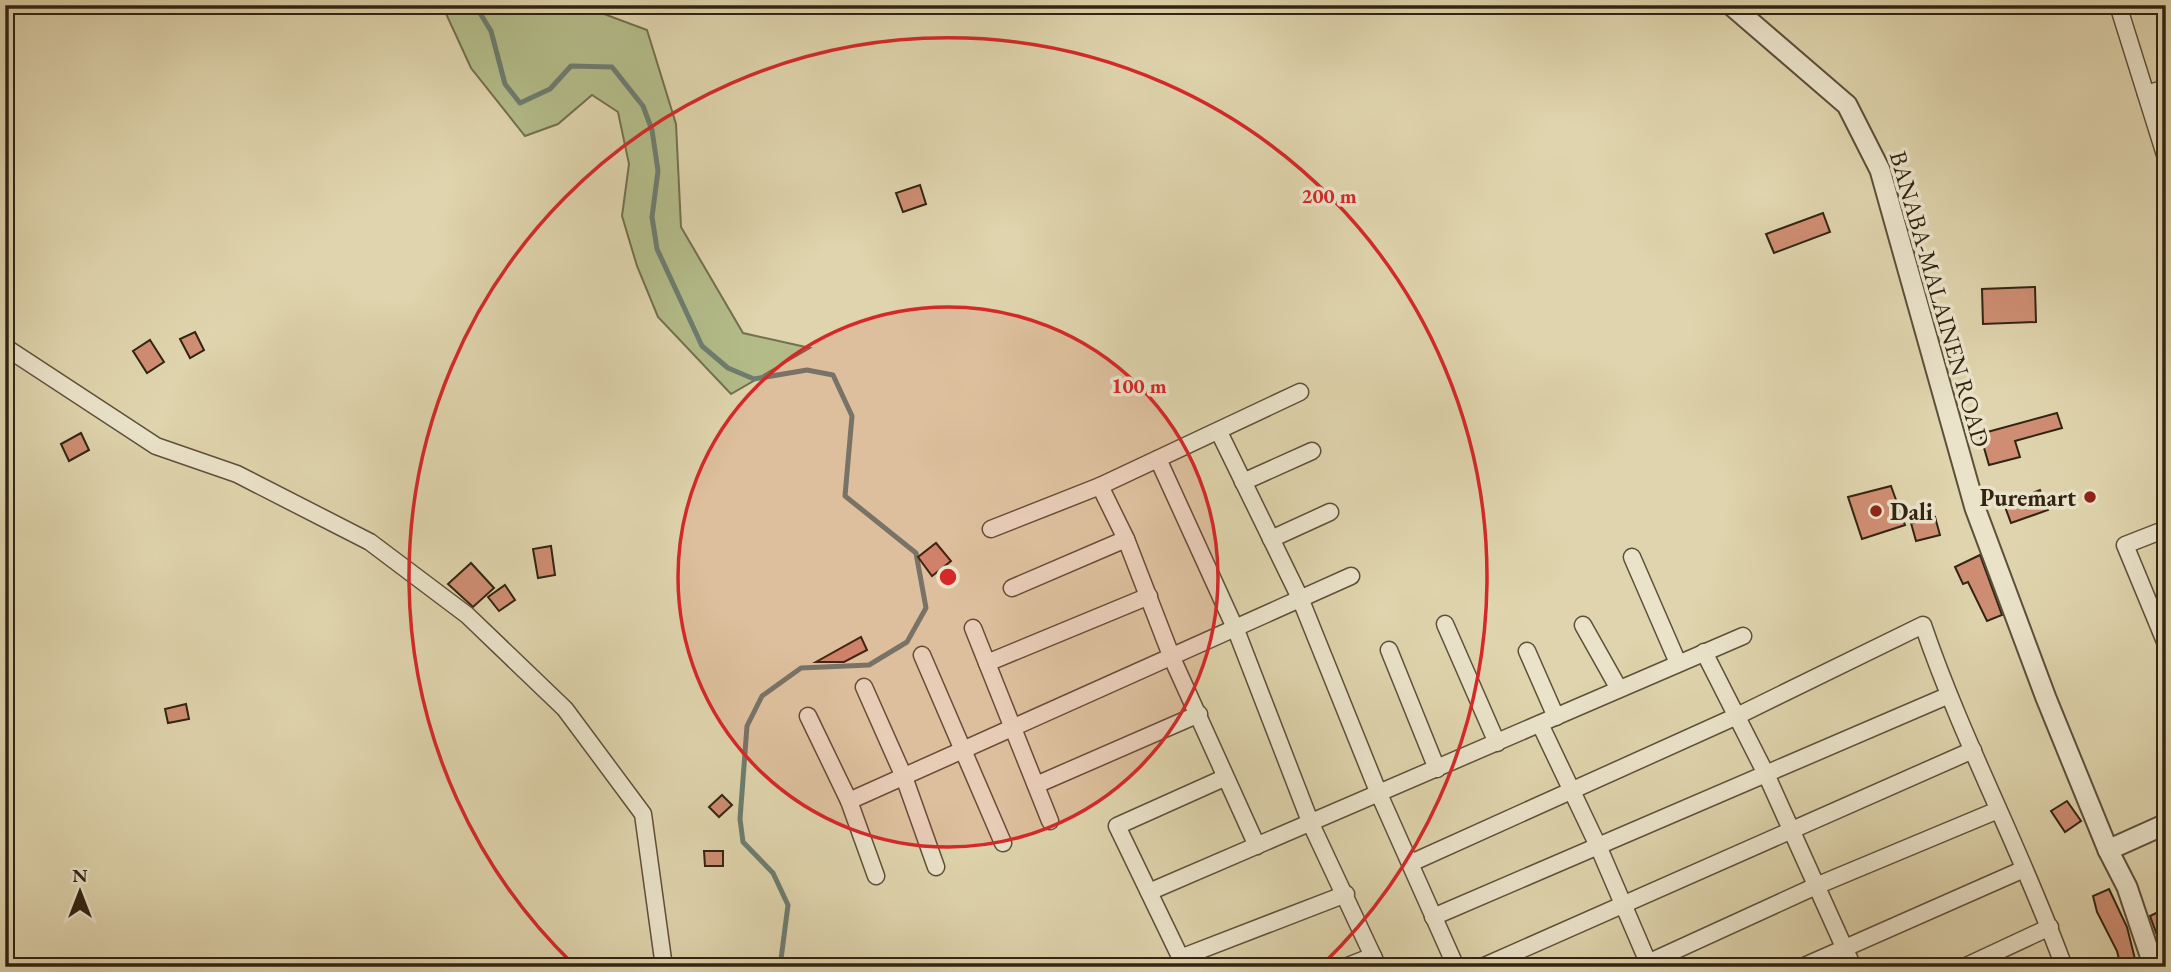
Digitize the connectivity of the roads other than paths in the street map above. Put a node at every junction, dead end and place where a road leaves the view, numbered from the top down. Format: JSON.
{"nodes":[{"id":1,"x":1731,"y":5,"type":"edge"},
{"id":2,"x":2118,"y":5,"type":"edge"},
{"id":3,"x":2166,"y":88,"type":"edge"},
{"id":4,"x":2146,"y":94,"type":"junction"},
{"id":5,"x":2166,"y":158,"type":"edge"},
{"id":6,"x":5,"y":347,"type":"edge"},
{"id":7,"x":1300,"y":392,"type":"dead end"},
{"id":8,"x":1219,"y":432,"type":"junction"},
{"id":9,"x":1312,"y":451,"type":"dead end"},
{"id":10,"x":1158,"y":459,"type":"junction"},
{"id":11,"x":1243,"y":482,"type":"junction"},
{"id":12,"x":1100,"y":486,"type":"junction"},
{"id":13,"x":1330,"y":512,"type":"dead end"},
{"id":14,"x":991,"y":529,"type":"dead end"},
{"id":15,"x":2166,"y":529,"type":"edge"},
{"id":16,"x":1126,"y":539,"type":"junction"},
{"id":17,"x":1271,"y":539,"type":"junction"},
{"id":18,"x":1632,"y":557,"type":"dead end"},
{"id":19,"x":1351,"y":576,"type":"dead end"},
{"id":20,"x":1012,"y":588,"type":"dead end"},
{"id":21,"x":1149,"y":596,"type":"junction"},
{"id":22,"x":1300,"y":598,"type":"junction"},
{"id":23,"x":1445,"y":624,"type":"dead end"},
{"id":24,"x":1583,"y":625,"type":"dead end"},
{"id":25,"x":973,"y":628,"type":"dead end"},
{"id":26,"x":1236,"y":630,"type":"junction"},
{"id":27,"x":1743,"y":636,"type":"dead end"},
{"id":28,"x":2166,"y":644,"type":"edge"},
{"id":29,"x":1390,"y":649,"type":"dead end"},
{"id":30,"x":1527,"y":651,"type":"dead end"},
{"id":31,"x":1704,"y":652,"type":"junction"},
{"id":32,"x":922,"y":656,"type":"dead end"},
{"id":33,"x":1172,"y":658,"type":"junction"},
{"id":34,"x":987,"y":663,"type":"junction"},
{"id":35,"x":1678,"y":663,"type":"junction"},
{"id":36,"x":864,"y":687,"type":"dead end"},
{"id":37,"x":1619,"y":689,"type":"junction"},
{"id":38,"x":1947,"y":696,"type":"junction"},
{"id":39,"x":1199,"y":714,"type":"junction"},
{"id":40,"x":808,"y":716,"type":"dead end"},
{"id":41,"x":1737,"y":716,"type":"junction"},
{"id":42,"x":1556,"y":717,"type":"junction"},
{"id":43,"x":1540,"y":724,"type":"junction"},
{"id":44,"x":1013,"y":729,"type":"junction"},
{"id":45,"x":1497,"y":743,"type":"junction"},
{"id":46,"x":1973,"y":750,"type":"junction"},
{"id":47,"x":962,"y":752,"type":"junction"},
{"id":48,"x":1437,"y":769,"type":"junction"},
{"id":49,"x":1766,"y":774,"type":"junction"},
{"id":50,"x":904,"y":777,"type":"junction"},
{"id":51,"x":1224,"y":778,"type":"junction"},
{"id":52,"x":1036,"y":785,"type":"junction"},
{"id":53,"x":1570,"y":792,"type":"junction"},
{"id":54,"x":1379,"y":794,"type":"junction"},
{"id":55,"x":849,"y":801,"type":"junction"},
{"id":56,"x":1998,"y":810,"type":"junction"},
{"id":57,"x":1050,"y":821,"type":"dead end"},
{"id":58,"x":1311,"y":824,"type":"junction"},
{"id":59,"x":2166,"y":824,"type":"edge"},
{"id":60,"x":1792,"y":832,"type":"junction"},
{"id":61,"x":1003,"y":844,"type":"dead end"},
{"id":62,"x":1257,"y":846,"type":"junction"},
{"id":63,"x":1599,"y":848,"type":"junction"},
{"id":64,"x":2108,"y":850,"type":"junction"},
{"id":65,"x":1411,"y":863,"type":"junction"},
{"id":66,"x":936,"y":867,"type":"dead end"},
{"id":67,"x":2024,"y":869,"type":"junction"},
{"id":68,"x":876,"y":876,"type":"dead end"},
{"id":69,"x":1816,"y":886,"type":"junction"},
{"id":70,"x":1149,"y":892,"type":"junction"},
{"id":71,"x":1346,"y":894,"type":"junction"},
{"id":72,"x":1621,"y":904,"type":"junction"},
{"id":73,"x":1433,"y":917,"type":"junction"},
{"id":74,"x":2050,"y":927,"type":"junction"},
{"id":75,"x":1845,"y":949,"type":"junction"},
{"id":76,"x":1375,"y":961,"type":"edge"},
{"id":77,"x":1182,"y":962,"type":"edge"},
{"id":78,"x":1646,"y":965,"type":"edge"},
{"id":79,"x":664,"y":967,"type":"edge"},
{"id":80,"x":1345,"y":967,"type":"edge"},
{"id":81,"x":1455,"y":967,"type":"edge"},
{"id":82,"x":1482,"y":967,"type":"edge"},
{"id":83,"x":1802,"y":967,"type":"edge"},
{"id":84,"x":1853,"y":967,"type":"edge"},
{"id":85,"x":1964,"y":967,"type":"edge"},
{"id":86,"x":2064,"y":967,"type":"edge"},
{"id":87,"x":2154,"y":967,"type":"edge"}],
"edges":[{"from":1,"to":64,"type":"street","name":"BANABA-MALAINEN ROAD"},
{"from":2,"to":4,"type":"street"},
{"from":3,"to":4,"type":"street"},
{"from":4,"to":5,"type":"street"},
{"from":6,"to":79,"type":"street"},
{"from":7,"to":8,"type":"street"},
{"from":8,"to":10,"type":"street"},
{"from":8,"to":11,"type":"street"},
{"from":9,"to":11,"type":"street"},
{"from":10,"to":12,"type":"street"},
{"from":10,"to":26,"type":"street"},
{"from":11,"to":17,"type":"street"},
{"from":12,"to":14,"type":"street"},
{"from":12,"to":16,"type":"street"},
{"from":13,"to":17,"type":"street"},
{"from":15,"to":28,"type":"street"},
{"from":16,"to":20,"type":"street"},
{"from":16,"to":21,"type":"street"},
{"from":17,"to":22,"type":"street"},
{"from":18,"to":35,"type":"street"},
{"from":19,"to":22,"type":"street"},
{"from":21,"to":33,"type":"street"},
{"from":21,"to":34,"type":"street"},
{"from":22,"to":26,"type":"street"},
{"from":22,"to":54,"type":"street"},
{"from":23,"to":45,"type":"street"},
{"from":24,"to":37,"type":"street"},
{"from":25,"to":34,"type":"street"},
{"from":26,"to":33,"type":"street"},
{"from":26,"to":58,"type":"street"},
{"from":27,"to":31,"type":"street"},
{"from":29,"to":48,"type":"street"},
{"from":30,"to":42,"type":"street"},
{"from":31,"to":35,"type":"street"},
{"from":31,"to":41,"type":"street"},
{"from":32,"to":47,"type":"street"},
{"from":33,"to":39,"type":"street"},
{"from":33,"to":44,"type":"street"},
{"from":34,"to":44,"type":"street"},
{"from":35,"to":37,"type":"street"},
{"from":36,"to":50,"type":"street"},
{"from":37,"to":42,"type":"street"},
{"from":38,"to":41,"type":"street"},
{"from":38,"to":46,"type":"street"},
{"from":38,"to":49,"type":"street"},
{"from":39,"to":51,"type":"street"},
{"from":39,"to":52,"type":"street"},
{"from":40,"to":55,"type":"street"},
{"from":41,"to":49,"type":"street"},
{"from":41,"to":53,"type":"street"},
{"from":42,"to":43,"type":"street"},
{"from":43,"to":45,"type":"street"},
{"from":43,"to":53,"type":"street"},
{"from":44,"to":47,"type":"street"},
{"from":44,"to":52,"type":"street"},
{"from":45,"to":48,"type":"street"},
{"from":46,"to":56,"type":"street"},
{"from":46,"to":60,"type":"street"},
{"from":47,"to":50,"type":"street"},
{"from":47,"to":61,"type":"street"},
{"from":48,"to":54,"type":"street"},
{"from":49,"to":60,"type":"street"},
{"from":49,"to":63,"type":"street"},
{"from":50,"to":55,"type":"street"},
{"from":50,"to":66,"type":"street"},
{"from":51,"to":62,"type":"street"},
{"from":51,"to":70,"type":"street"},
{"from":52,"to":57,"type":"street"},
{"from":53,"to":63,"type":"street"},
{"from":53,"to":65,"type":"street"},
{"from":54,"to":58,"type":"street"},
{"from":54,"to":65,"type":"street"},
{"from":55,"to":68,"type":"street"},
{"from":56,"to":67,"type":"street"},
{"from":56,"to":69,"type":"street"},
{"from":58,"to":62,"type":"street"},
{"from":58,"to":71,"type":"street"},
{"from":59,"to":64,"type":"street"},
{"from":60,"to":69,"type":"street"},
{"from":60,"to":72,"type":"street"},
{"from":62,"to":70,"type":"street"},
{"from":63,"to":72,"type":"street"},
{"from":63,"to":73,"type":"street"},
{"from":64,"to":87,"type":"street","name":"BANABA-MALAINEN ROAD"},
{"from":65,"to":73,"type":"street"},
{"from":67,"to":74,"type":"street"},
{"from":67,"to":75,"type":"street"},
{"from":69,"to":75,"type":"street"},
{"from":69,"to":78,"type":"street"},
{"from":70,"to":77,"type":"street"},
{"from":71,"to":76,"type":"street"},
{"from":71,"to":77,"type":"street"},
{"from":72,"to":78,"type":"street"},
{"from":72,"to":82,"type":"street"},
{"from":73,"to":81,"type":"street"},
{"from":74,"to":85,"type":"street"},
{"from":74,"to":86,"type":"street"},
{"from":75,"to":83,"type":"street"},
{"from":75,"to":84,"type":"street"},
{"from":76,"to":80,"type":"street"}]}
